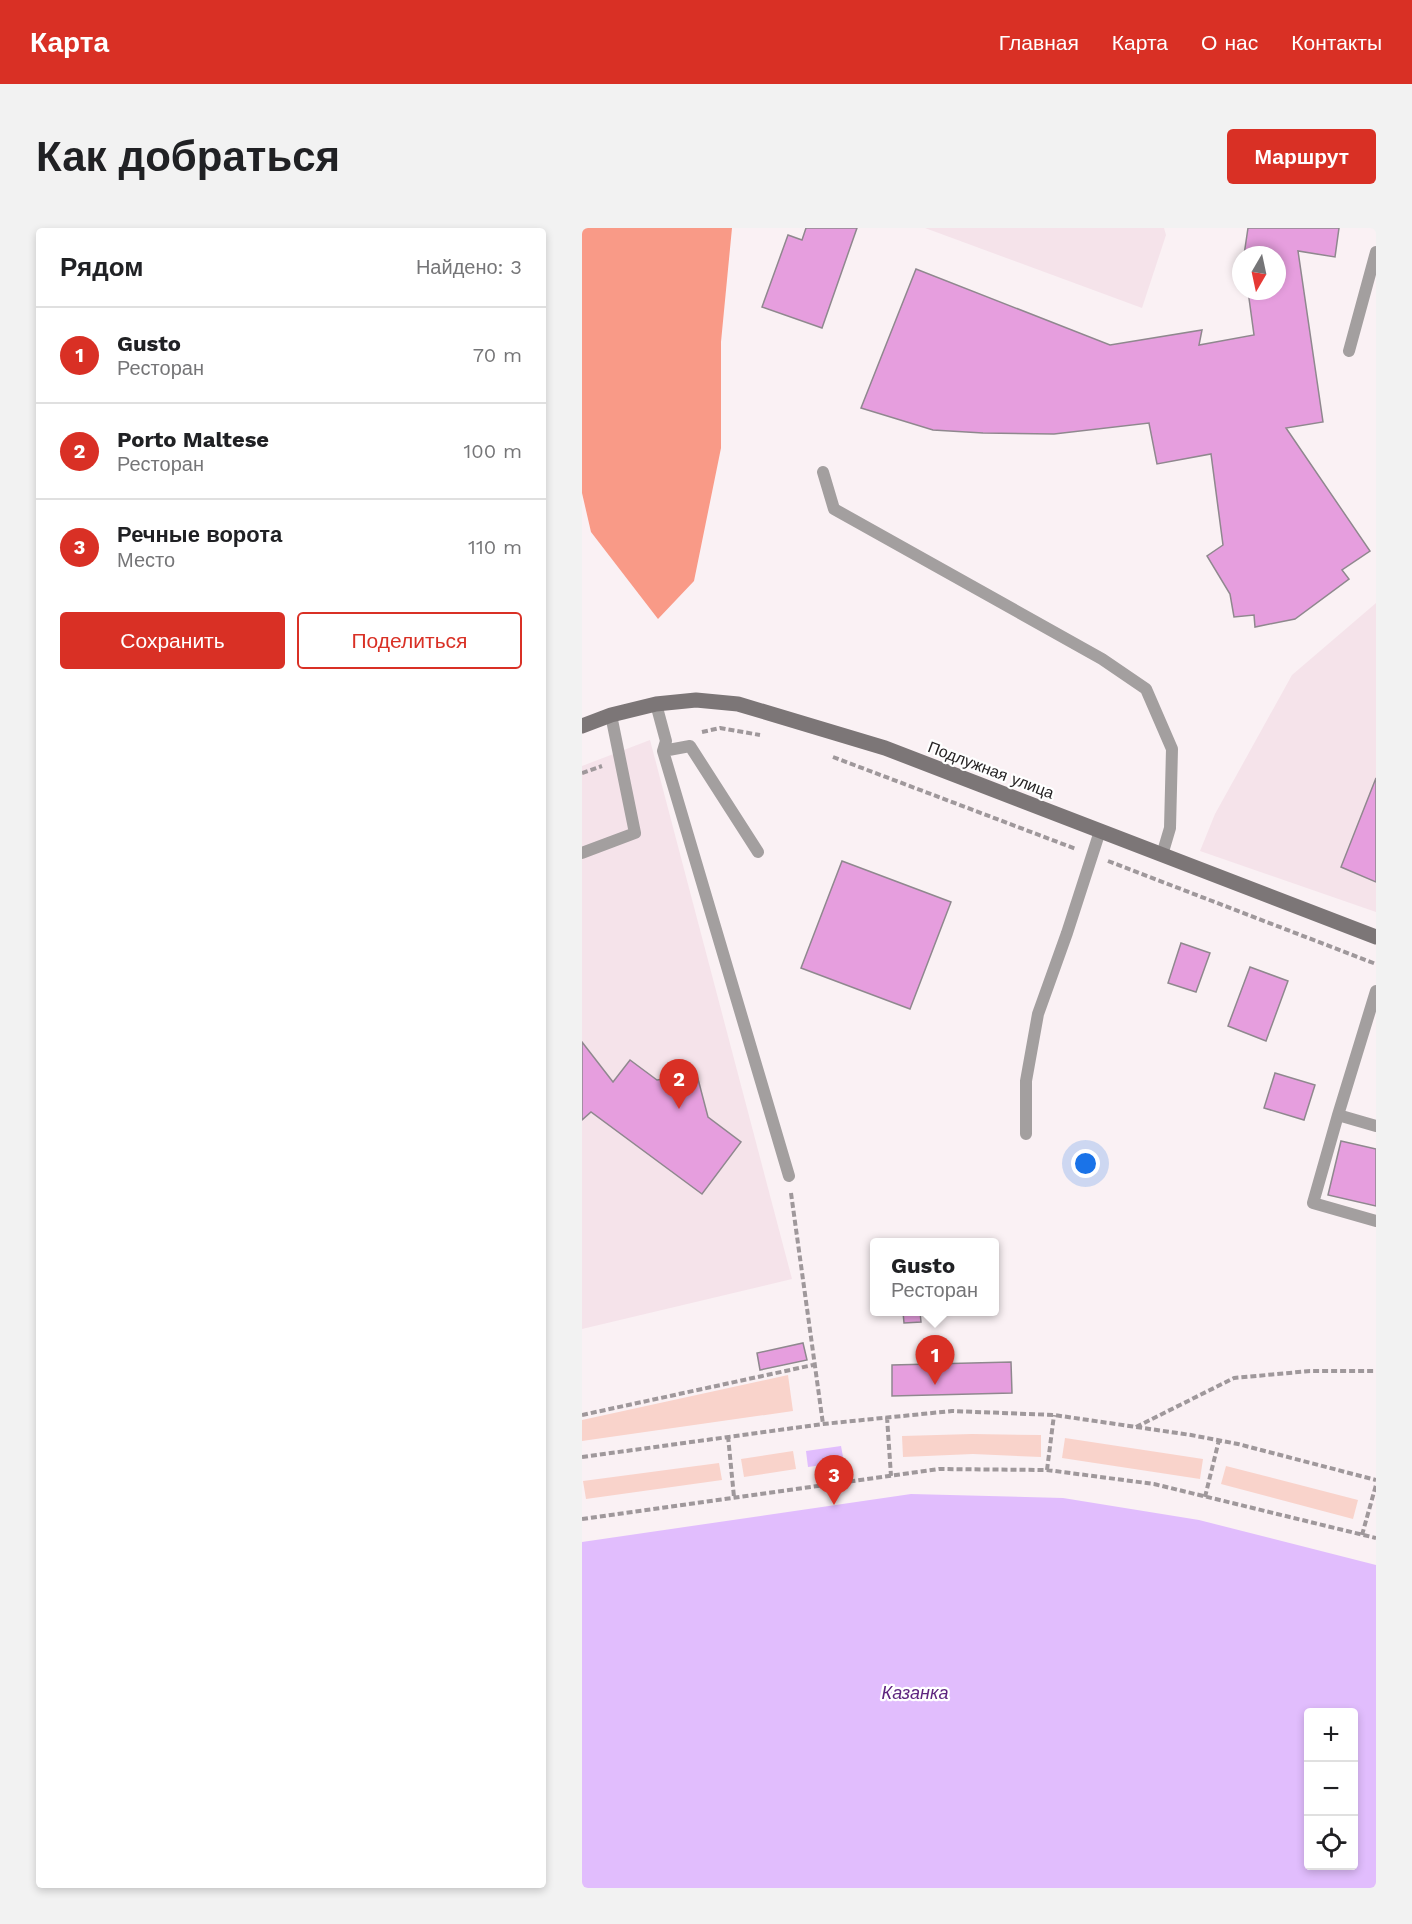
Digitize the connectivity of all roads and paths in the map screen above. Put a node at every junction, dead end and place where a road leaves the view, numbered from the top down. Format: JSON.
{"nodes":[{"id":1,"x":1376,"y":252,"type":"edge"},
{"id":2,"x":1349,"y":351,"type":"dead end"},
{"id":3,"x":823,"y":472,"type":"dead end"},
{"id":4,"x":656,"y":704,"type":"junction"},
{"id":5,"x":611,"y":715,"type":"junction"},
{"id":6,"x":582,"y":726,"type":"edge"},
{"id":7,"x":761,"y":735,"type":"dead end"},
{"id":8,"x":664,"y":746,"type":"junction"},
{"id":9,"x":825,"y":754,"type":"dead end"},
{"id":10,"x":1100,"y":831,"type":"junction"},
{"id":11,"x":759,"y":852,"type":"dead end"},
{"id":12,"x":582,"y":853,"type":"edge"},
{"id":13,"x":1092,"y":855,"type":"junction"},
{"id":14,"x":1162,"y":855,"type":"junction"},
{"id":15,"x":1376,"y":937,"type":"edge"},
{"id":16,"x":1376,"y":964,"type":"edge"},
{"id":17,"x":1376,"y":991,"type":"edge"},
{"id":18,"x":1338,"y":1115,"type":"junction"},
{"id":19,"x":1376,"y":1126,"type":"edge"},
{"id":20,"x":1026,"y":1134,"type":"dead end"},
{"id":21,"x":789,"y":1176,"type":"joint"},
{"id":22,"x":1376,"y":1221,"type":"edge"},
{"id":23,"x":813,"y":1365,"type":"junction"},
{"id":24,"x":1376,"y":1371,"type":"edge"},
{"id":25,"x":582,"y":1415,"type":"edge"},
{"id":26,"x":1054,"y":1415,"type":"junction"},
{"id":27,"x":887,"y":1417,"type":"junction"},
{"id":28,"x":823,"y":1424,"type":"junction"},
{"id":29,"x":1136,"y":1427,"type":"junction"},
{"id":30,"x":728,"y":1436,"type":"junction"},
{"id":31,"x":1219,"y":1440,"type":"junction"},
{"id":32,"x":582,"y":1457,"type":"edge"},
{"id":33,"x":1047,"y":1470,"type":"junction"},
{"id":34,"x":891,"y":1476,"type":"junction"},
{"id":35,"x":1376,"y":1480,"type":"edge"},
{"id":36,"x":1376,"y":1485,"type":"edge"},
{"id":37,"x":734,"y":1497,"type":"junction"},
{"id":38,"x":1205,"y":1497,"type":"junction"},
{"id":39,"x":582,"y":1519,"type":"edge"},
{"id":40,"x":1362,"y":1535,"type":"junction"},
{"id":41,"x":1376,"y":1538,"type":"edge"}],
"edges":[{"from":1,"to":2,"type":"lane"},
{"from":3,"to":14,"type":"lane"},
{"from":4,"to":5,"type":"street","name":"Подлужная улица"},
{"from":4,"to":8,"type":"lane"},
{"from":4,"to":10,"type":"street","name":"Подлужная улица"},
{"from":5,"to":6,"type":"street","name":"Подлужная улица"},
{"from":5,"to":12,"type":"lane"},
{"from":7,"to":8,"type":"path"},
{"from":8,"to":11,"type":"lane"},
{"from":8,"to":21,"type":"lane"},
{"from":9,"to":13,"type":"path"},
{"from":10,"to":13,"type":"lane"},
{"from":10,"to":14,"type":"street","name":"Подлужная улица"},
{"from":13,"to":16,"type":"path"},
{"from":13,"to":20,"type":"lane"},
{"from":14,"to":15,"type":"street","name":"Подлужная улица"},
{"from":17,"to":18,"type":"lane"},
{"from":18,"to":19,"type":"lane"},
{"from":18,"to":22,"type":"lane"},
{"from":21,"to":23,"type":"path"},
{"from":23,"to":25,"type":"path"},
{"from":23,"to":28,"type":"path"},
{"from":24,"to":29,"type":"path"},
{"from":26,"to":27,"type":"path"},
{"from":26,"to":29,"type":"path"},
{"from":26,"to":33,"type":"path"},
{"from":27,"to":28,"type":"path"},
{"from":27,"to":34,"type":"path"},
{"from":28,"to":30,"type":"path"},
{"from":29,"to":31,"type":"path"},
{"from":30,"to":32,"type":"path"},
{"from":30,"to":37,"type":"path"},
{"from":31,"to":35,"type":"path"},
{"from":31,"to":38,"type":"path"},
{"from":33,"to":34,"type":"path"},
{"from":33,"to":38,"type":"path"},
{"from":34,"to":37,"type":"path"},
{"from":36,"to":40,"type":"path"},
{"from":37,"to":39,"type":"path"},
{"from":38,"to":40,"type":"path"},
{"from":40,"to":41,"type":"path"}]}
